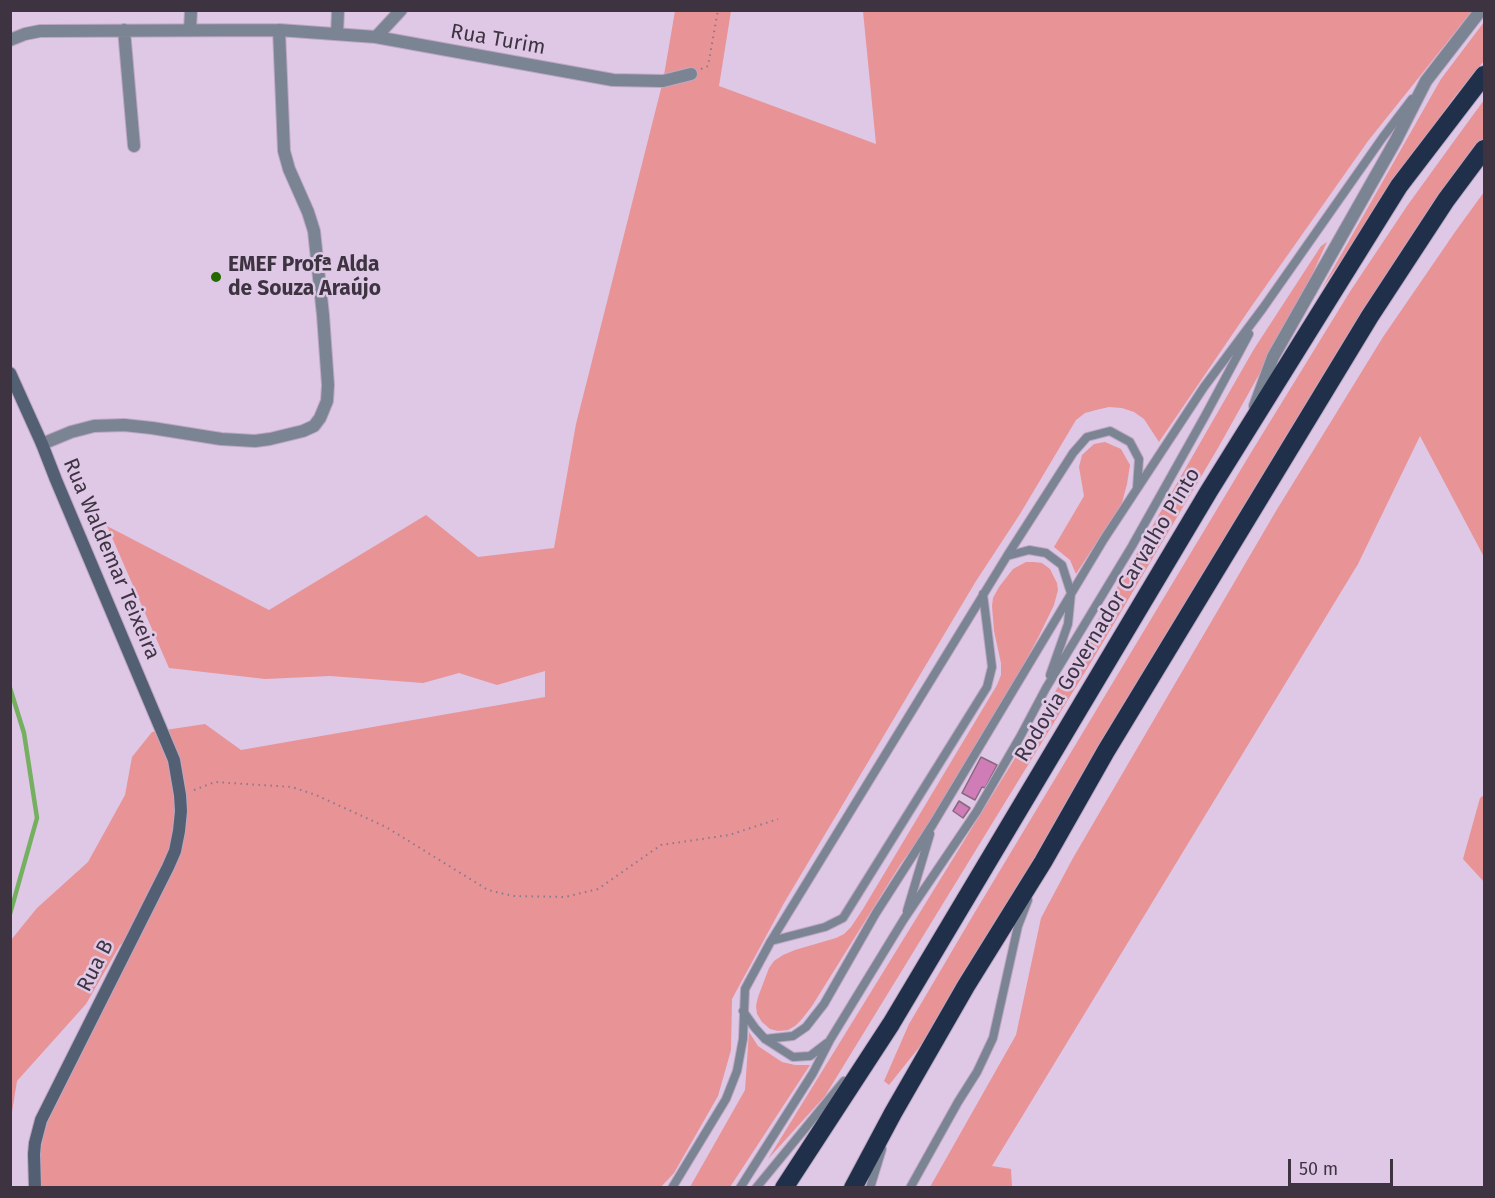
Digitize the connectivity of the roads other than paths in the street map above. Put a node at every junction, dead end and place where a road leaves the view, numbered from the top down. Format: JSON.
{"nodes":[{"id":1,"x":191,"y":10,"type":"edge"},
{"id":2,"x":338,"y":10,"type":"edge"},
{"id":3,"x":401,"y":10,"type":"edge"},
{"id":4,"x":1481,"y":10,"type":"edge"},
{"id":5,"x":124,"y":30,"type":"junction"},
{"id":6,"x":190,"y":30,"type":"junction"},
{"id":7,"x":279,"y":30,"type":"junction"},
{"id":8,"x":337,"y":33,"type":"junction"},
{"id":9,"x":376,"y":37,"type":"junction"},
{"id":10,"x":10,"y":40,"type":"edge"},
{"id":11,"x":691,"y":74,"type":"road end"},
{"id":12,"x":1485,"y":75,"type":"edge"},
{"id":13,"x":1426,"y":81,"type":"junction"},
{"id":14,"x":134,"y":146,"type":"dead end"},
{"id":15,"x":1485,"y":149,"type":"edge"},
{"id":16,"x":1263,"y":308,"type":"junction"},
{"id":17,"x":10,"y":373,"type":"edge"},
{"id":18,"x":1246,"y":431,"type":"junction"},
{"id":19,"x":42,"y":444,"type":"junction"},
{"id":20,"x":1137,"y":490,"type":"junction"},
{"id":21,"x":1007,"y":556,"type":"junction"},
{"id":22,"x":1071,"y":593,"type":"junction"},
{"id":23,"x":983,"y":594,"type":"junction"},
{"id":24,"x":1046,"y":688,"type":"junction"},
{"id":25,"x":174,"y":760,"type":"joint"},
{"id":26,"x":933,"y":824,"type":"junction"},
{"id":27,"x":1043,"y":862,"type":"junction"},
{"id":28,"x":904,"y":919,"type":"junction"},
{"id":29,"x":771,"y":941,"type":"junction"},
{"id":30,"x":743,"y":1011,"type":"junction"},
{"id":31,"x":891,"y":1024,"type":"junction"},
{"id":32,"x":765,"y":1039,"type":"junction"},
{"id":33,"x":831,"y":1040,"type":"junction"},
{"id":34,"x":893,"y":1113,"type":"junction"},
{"id":35,"x":35,"y":1188,"type":"edge"},
{"id":36,"x":672,"y":1188,"type":"edge"},
{"id":37,"x":740,"y":1188,"type":"edge"},
{"id":38,"x":756,"y":1188,"type":"edge"},
{"id":39,"x":784,"y":1188,"type":"edge"},
{"id":40,"x":853,"y":1188,"type":"edge"},
{"id":41,"x":870,"y":1188,"type":"edge"},
{"id":42,"x":910,"y":1188,"type":"edge"}],
"edges":[{"from":1,"to":6,"type":"street"},
{"from":2,"to":8,"type":"street"},
{"from":3,"to":9,"type":"street"},
{"from":4,"to":13,"type":"street"},
{"from":5,"to":6,"type":"street","name":"Rua Turim"},
{"from":5,"to":10,"type":"street","name":"Rua Turim"},
{"from":5,"to":14,"type":"street"},
{"from":6,"to":7,"type":"street","name":"Rua Turim"},
{"from":7,"to":8,"type":"street","name":"Rua Turim"},
{"from":7,"to":19,"type":"street"},
{"from":8,"to":9,"type":"street","name":"Rua Turim"},
{"from":9,"to":11,"type":"street","name":"Rua Turim"},
{"from":12,"to":18,"type":"highway","name":"Rodovia Governador Carvalho Pinto"},
{"from":13,"to":16,"type":"lane"},
{"from":13,"to":18,"type":"street"},
{"from":15,"to":27,"type":"highway"},
{"from":16,"to":20,"type":"lane"},
{"from":16,"to":24,"type":"lane"},
{"from":17,"to":19,"type":"street","name":"Rua Waldemar Teixeira"},
{"from":18,"to":31,"type":"highway","name":"Rodovia Governador Carvalho Pinto"},
{"from":19,"to":25,"type":"street","name":"Rua Waldemar Teixeira"},
{"from":20,"to":21,"type":"lane"},
{"from":20,"to":22,"type":"lane"},
{"from":21,"to":22,"type":"lane"},
{"from":21,"to":23,"type":"lane"},
{"from":22,"to":24,"type":"lane"},
{"from":22,"to":26,"type":"lane"},
{"from":23,"to":29,"type":"lane"},
{"from":23,"to":29,"type":"lane"},
{"from":24,"to":28,"type":"lane"},
{"from":25,"to":35,"type":"street","name":"Rua B"},
{"from":26,"to":28,"type":"lane"},
{"from":26,"to":32,"type":"lane"},
{"from":27,"to":34,"type":"highway"},
{"from":27,"to":42,"type":"lane"},
{"from":28,"to":33,"type":"lane"},
{"from":29,"to":30,"type":"lane"},
{"from":30,"to":32,"type":"lane"},
{"from":30,"to":36,"type":"lane"},
{"from":31,"to":38,"type":"lane"},
{"from":31,"to":39,"type":"highway","name":"Rodovia Governador Carvalho Pinto"},
{"from":32,"to":33,"type":"lane"},
{"from":33,"to":37,"type":"lane"},
{"from":34,"to":40,"type":"highway"},
{"from":34,"to":41,"type":"lane"}]}
